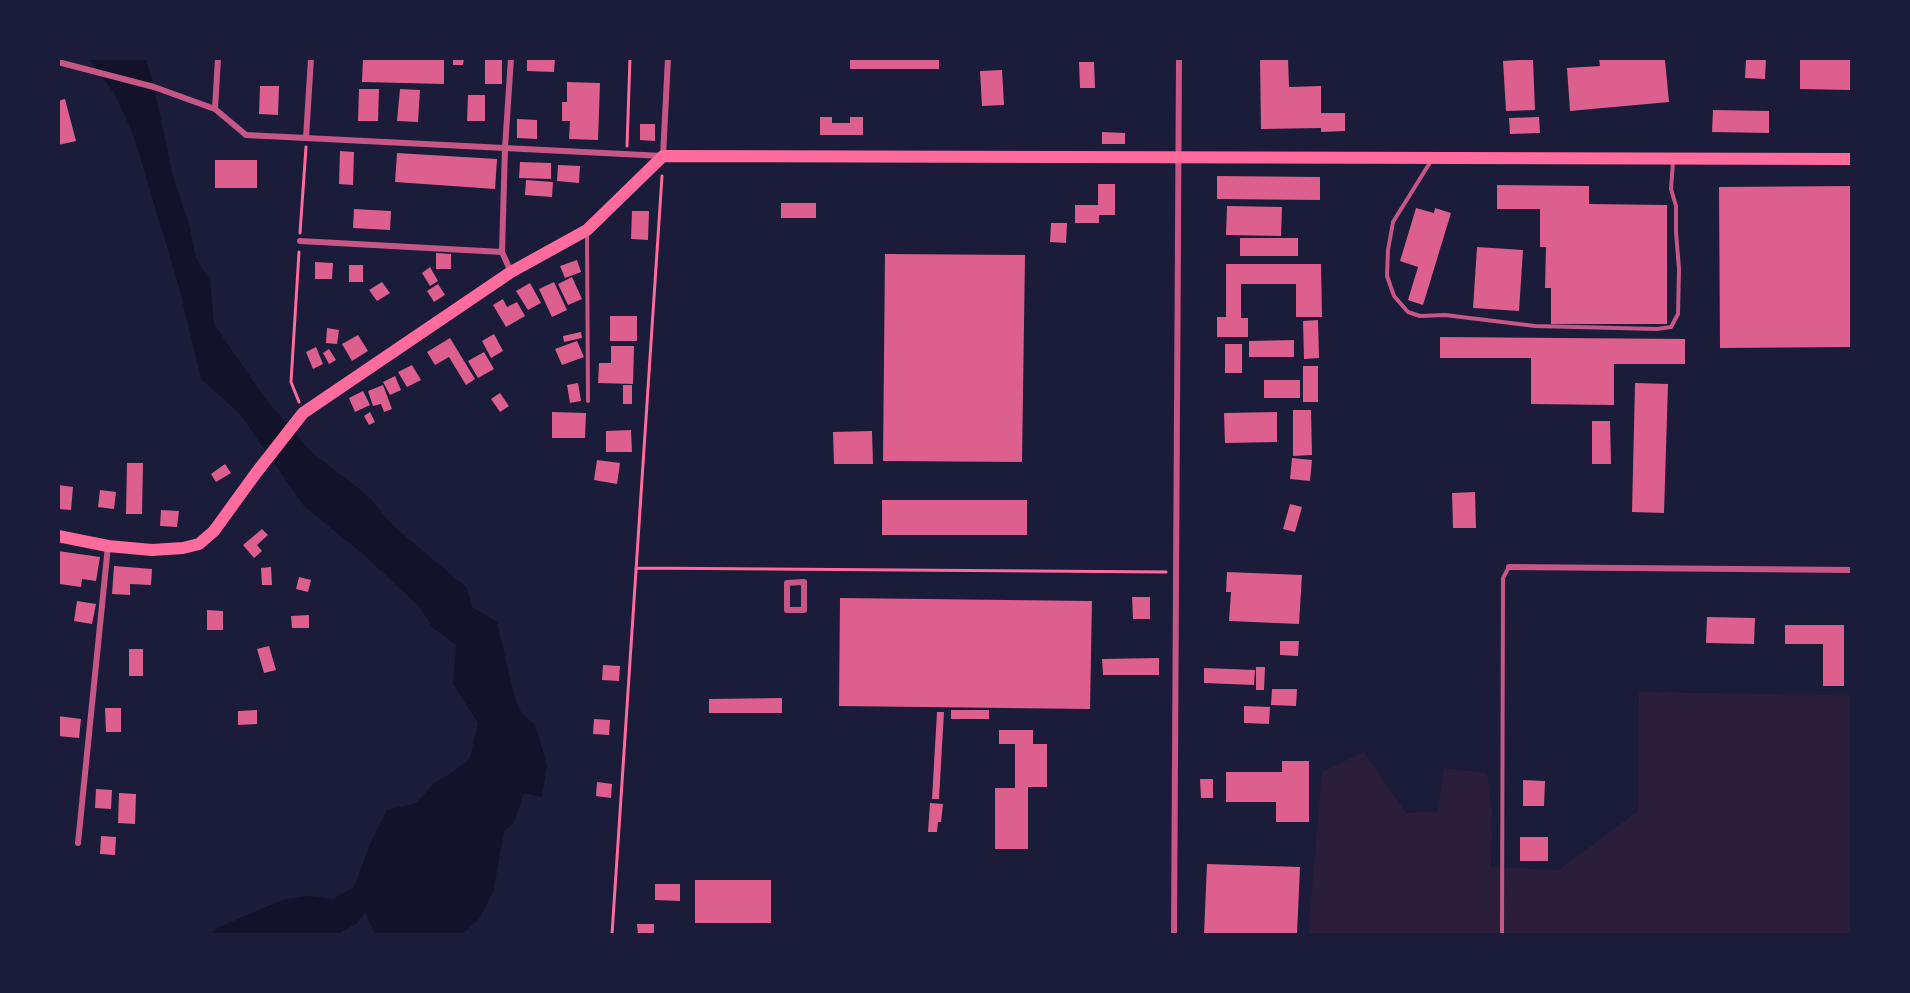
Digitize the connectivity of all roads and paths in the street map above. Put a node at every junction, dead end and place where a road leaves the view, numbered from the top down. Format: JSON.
{"nodes":[{"id":1,"x":218,"y":58,"type":"edge"},
{"id":2,"x":311,"y":58,"type":"edge"},
{"id":3,"x":511,"y":58,"type":"edge"},
{"id":4,"x":630,"y":58,"type":"edge"},
{"id":5,"x":668,"y":58,"type":"edge"},
{"id":6,"x":1179,"y":58,"type":"edge"},
{"id":7,"x":58,"y":62,"type":"edge"},
{"id":8,"x":215,"y":109,"type":"junction"},
{"id":9,"x":306,"y":138,"type":"junction"},
{"id":10,"x":505,"y":148,"type":"junction"},
{"id":11,"x":627,"y":154,"type":"junction"},
{"id":12,"x":663,"y":156,"type":"junction"},
{"id":13,"x":1178,"y":157,"type":"junction"},
{"id":14,"x":1433,"y":158,"type":"junction"},
{"id":15,"x":1673,"y":158,"type":"junction"},
{"id":16,"x":1851,"y":159,"type":"edge"},
{"id":17,"x":587,"y":230,"type":"junction"},
{"id":18,"x":300,"y":241,"type":"junction"},
{"id":19,"x":502,"y":252,"type":"junction"},
{"id":20,"x":511,"y":272,"type":"junction"},
{"id":21,"x":588,"y":401,"type":"dead end"},
{"id":22,"x":303,"y":413,"type":"junction"},
{"id":23,"x":58,"y":536,"type":"edge"},
{"id":24,"x":108,"y":546,"type":"junction"},
{"id":25,"x":1509,"y":567,"type":"joint"},
{"id":26,"x":637,"y":568,"type":"junction"},
{"id":27,"x":1851,"y":570,"type":"edge"},
{"id":28,"x":1176,"y":572,"type":"junction"},
{"id":29,"x":804,"y":610,"type":"joint"},
{"id":30,"x":78,"y":843,"type":"dead end"},
{"id":31,"x":612,"y":934,"type":"edge"},
{"id":32,"x":1174,"y":934,"type":"edge"},
{"id":33,"x":1502,"y":934,"type":"edge"}],
"edges":[{"from":1,"to":8,"type":"street"},
{"from":2,"to":9,"type":"street"},
{"from":3,"to":10,"type":"street"},
{"from":4,"to":11,"type":"path"},
{"from":5,"to":12,"type":"street"},
{"from":6,"to":13,"type":"street"},
{"from":7,"to":8,"type":"street"},
{"from":8,"to":9,"type":"street"},
{"from":9,"to":10,"type":"street"},
{"from":9,"to":18,"type":"path"},
{"from":10,"to":11,"type":"street"},
{"from":10,"to":19,"type":"street"},
{"from":11,"to":12,"type":"street"},
{"from":12,"to":13,"type":"highway"},
{"from":12,"to":17,"type":"highway"},
{"from":12,"to":26,"type":"path"},
{"from":13,"to":14,"type":"highway"},
{"from":13,"to":28,"type":"street"},
{"from":14,"to":15,"type":"highway"},
{"from":14,"to":15,"type":"lane"},
{"from":15,"to":16,"type":"highway"},
{"from":17,"to":20,"type":"highway"},
{"from":17,"to":21,"type":"lane"},
{"from":18,"to":19,"type":"street"},
{"from":18,"to":22,"type":"path"},
{"from":19,"to":20,"type":"street"},
{"from":20,"to":22,"type":"highway"},
{"from":22,"to":24,"type":"highway"},
{"from":23,"to":24,"type":"highway"},
{"from":24,"to":30,"type":"street"},
{"from":25,"to":27,"type":"street"},
{"from":25,"to":33,"type":"lane"},
{"from":26,"to":28,"type":"path"},
{"from":26,"to":31,"type":"path"},
{"from":28,"to":32,"type":"street"},
{"from":29,"to":29,"type":"street"}]}
